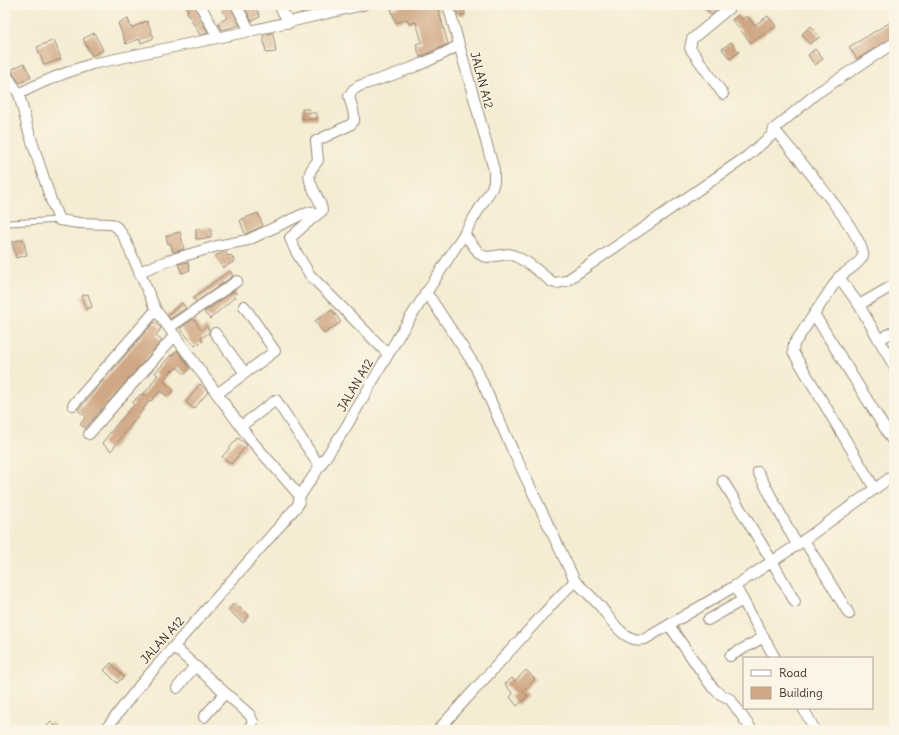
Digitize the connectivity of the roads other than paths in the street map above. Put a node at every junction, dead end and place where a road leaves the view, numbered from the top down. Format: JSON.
{"nodes":[{"id":1,"x":200,"y":5,"type":"edge"},
{"id":2,"x":236,"y":5,"type":"edge"},
{"id":3,"x":279,"y":5,"type":"edge"},
{"id":4,"x":363,"y":5,"type":"edge"},
{"id":5,"x":448,"y":5,"type":"edge"},
{"id":6,"x":733,"y":5,"type":"edge"},
{"id":7,"x":331,"y":8,"type":"edge"},
{"id":8,"x":288,"y":23,"type":"junction"},
{"id":9,"x":250,"y":31,"type":"junction"},
{"id":10,"x":218,"y":37,"type":"junction"},
{"id":11,"x":894,"y":43,"type":"edge"},
{"id":12,"x":459,"y":45,"type":"junction"},
{"id":13,"x":5,"y":73,"type":"edge"},
{"id":14,"x":19,"y":94,"type":"junction"},
{"id":15,"x":723,"y":94,"type":"dead end"},
{"id":16,"x":774,"y":129,"type":"junction"},
{"id":17,"x":314,"y":216,"type":"junction"},
{"id":18,"x":59,"y":220,"type":"junction"},
{"id":19,"x":10,"y":223,"type":"dead end"},
{"id":20,"x":464,"y":234,"type":"junction"},
{"id":21,"x":139,"y":272,"type":"junction"},
{"id":22,"x":839,"y":277,"type":"junction"},
{"id":23,"x":237,"y":281,"type":"dead end"},
{"id":24,"x":892,"y":286,"type":"dead end"},
{"id":25,"x":425,"y":293,"type":"junction"},
{"id":26,"x":859,"y":305,"type":"junction"},
{"id":27,"x":244,"y":306,"type":"dead end"},
{"id":28,"x":156,"y":310,"type":"junction"},
{"id":29,"x":814,"y":314,"type":"junction"},
{"id":30,"x":172,"y":331,"type":"junction"},
{"id":31,"x":894,"y":331,"type":"edge"},
{"id":32,"x":215,"y":333,"type":"dead end"},
{"id":33,"x":879,"y":340,"type":"junction"},
{"id":34,"x":388,"y":354,"type":"junction"},
{"id":35,"x":894,"y":366,"type":"edge"},
{"id":36,"x":245,"y":373,"type":"junction"},
{"id":37,"x":217,"y":394,"type":"junction"},
{"id":38,"x":73,"y":406,"type":"dead end"},
{"id":39,"x":241,"y":426,"type":"junction"},
{"id":40,"x":89,"y":434,"type":"dead end"},
{"id":41,"x":894,"y":443,"type":"edge"},
{"id":42,"x":320,"y":467,"type":"junction"},
{"id":43,"x":758,"y":472,"type":"dead end"},
{"id":44,"x":894,"y":475,"type":"edge"},
{"id":45,"x":723,"y":481,"type":"dead end"},
{"id":46,"x":876,"y":489,"type":"junction"},
{"id":47,"x":300,"y":496,"type":"junction"},
{"id":48,"x":801,"y":542,"type":"junction"},
{"id":49,"x":772,"y":562,"type":"junction"},
{"id":50,"x":575,"y":581,"type":"junction"},
{"id":51,"x":735,"y":586,"type":"junction"},
{"id":52,"x":743,"y":600,"type":"junction"},
{"id":53,"x":795,"y":602,"type":"dead end"},
{"id":54,"x":849,"y":614,"type":"dead end"},
{"id":55,"x":708,"y":620,"type":"dead end"},
{"id":56,"x":669,"y":625,"type":"junction"},
{"id":57,"x":764,"y":638,"type":"junction"},
{"id":58,"x":174,"y":647,"type":"junction"},
{"id":59,"x":730,"y":656,"type":"dead end"},
{"id":60,"x":774,"y":657,"type":"edge"},
{"id":61,"x":196,"y":666,"type":"junction"},
{"id":62,"x":177,"y":688,"type":"dead end"},
{"id":63,"x":225,"y":693,"type":"junction"},
{"id":64,"x":804,"y":709,"type":"edge"},
{"id":65,"x":204,"y":717,"type":"dead end"},
{"id":66,"x":105,"y":730,"type":"edge"},
{"id":67,"x":247,"y":730,"type":"edge"},
{"id":68,"x":438,"y":730,"type":"edge"},
{"id":69,"x":752,"y":730,"type":"edge"},
{"id":70,"x":814,"y":730,"type":"edge"}],
"edges":[{"from":1,"to":10,"type":"street"},
{"from":2,"to":9,"type":"street"},
{"from":3,"to":8,"type":"street"},
{"from":4,"to":7,"type":"street"},
{"from":5,"to":12,"type":"street","name":"JALAN A12"},
{"from":6,"to":15,"type":"street"},
{"from":7,"to":8,"type":"street"},
{"from":8,"to":9,"type":"street"},
{"from":9,"to":10,"type":"street"},
{"from":10,"to":14,"type":"street"},
{"from":11,"to":16,"type":"street"},
{"from":12,"to":17,"type":"street"},
{"from":12,"to":20,"type":"street","name":"JALAN A12"},
{"from":13,"to":14,"type":"street"},
{"from":14,"to":18,"type":"street"},
{"from":16,"to":20,"type":"street"},
{"from":16,"to":22,"type":"street"},
{"from":17,"to":21,"type":"street"},
{"from":17,"to":34,"type":"street"},
{"from":18,"to":19,"type":"lane"},
{"from":18,"to":21,"type":"street"},
{"from":20,"to":25,"type":"street","name":"JALAN A12"},
{"from":21,"to":28,"type":"street"},
{"from":22,"to":26,"type":"street"},
{"from":22,"to":29,"type":"street"},
{"from":23,"to":30,"type":"street"},
{"from":24,"to":26,"type":"street"},
{"from":25,"to":34,"type":"street","name":"JALAN A12"},
{"from":25,"to":50,"type":"street"},
{"from":26,"to":33,"type":"street"},
{"from":27,"to":36,"type":"street"},
{"from":28,"to":30,"type":"street"},
{"from":28,"to":38,"type":"street"},
{"from":29,"to":41,"type":"street"},
{"from":29,"to":46,"type":"street"},
{"from":30,"to":37,"type":"street"},
{"from":30,"to":40,"type":"street"},
{"from":31,"to":33,"type":"street"},
{"from":32,"to":36,"type":"street"},
{"from":33,"to":35,"type":"street"},
{"from":34,"to":42,"type":"street","name":"JALAN A12"},
{"from":36,"to":37,"type":"street"},
{"from":37,"to":39,"type":"street"},
{"from":39,"to":42,"type":"street"},
{"from":39,"to":47,"type":"street"},
{"from":42,"to":47,"type":"street","name":"JALAN A12"},
{"from":43,"to":48,"type":"street"},
{"from":44,"to":46,"type":"street"},
{"from":45,"to":49,"type":"street"},
{"from":46,"to":48,"type":"street"},
{"from":47,"to":58,"type":"street","name":"JALAN A12"},
{"from":48,"to":49,"type":"street"},
{"from":48,"to":54,"type":"street"},
{"from":49,"to":51,"type":"street"},
{"from":49,"to":53,"type":"street"},
{"from":50,"to":56,"type":"street"},
{"from":50,"to":68,"type":"street"},
{"from":51,"to":52,"type":"street"},
{"from":51,"to":56,"type":"street"},
{"from":52,"to":55,"type":"street"},
{"from":52,"to":57,"type":"street"},
{"from":56,"to":69,"type":"street"},
{"from":57,"to":59,"type":"street"},
{"from":57,"to":60,"type":"street"},
{"from":58,"to":61,"type":"street"},
{"from":58,"to":66,"type":"street","name":"JALAN A12"},
{"from":61,"to":62,"type":"street"},
{"from":61,"to":63,"type":"street"},
{"from":63,"to":65,"type":"street"},
{"from":63,"to":67,"type":"street"},
{"from":64,"to":70,"type":"street"}]}
